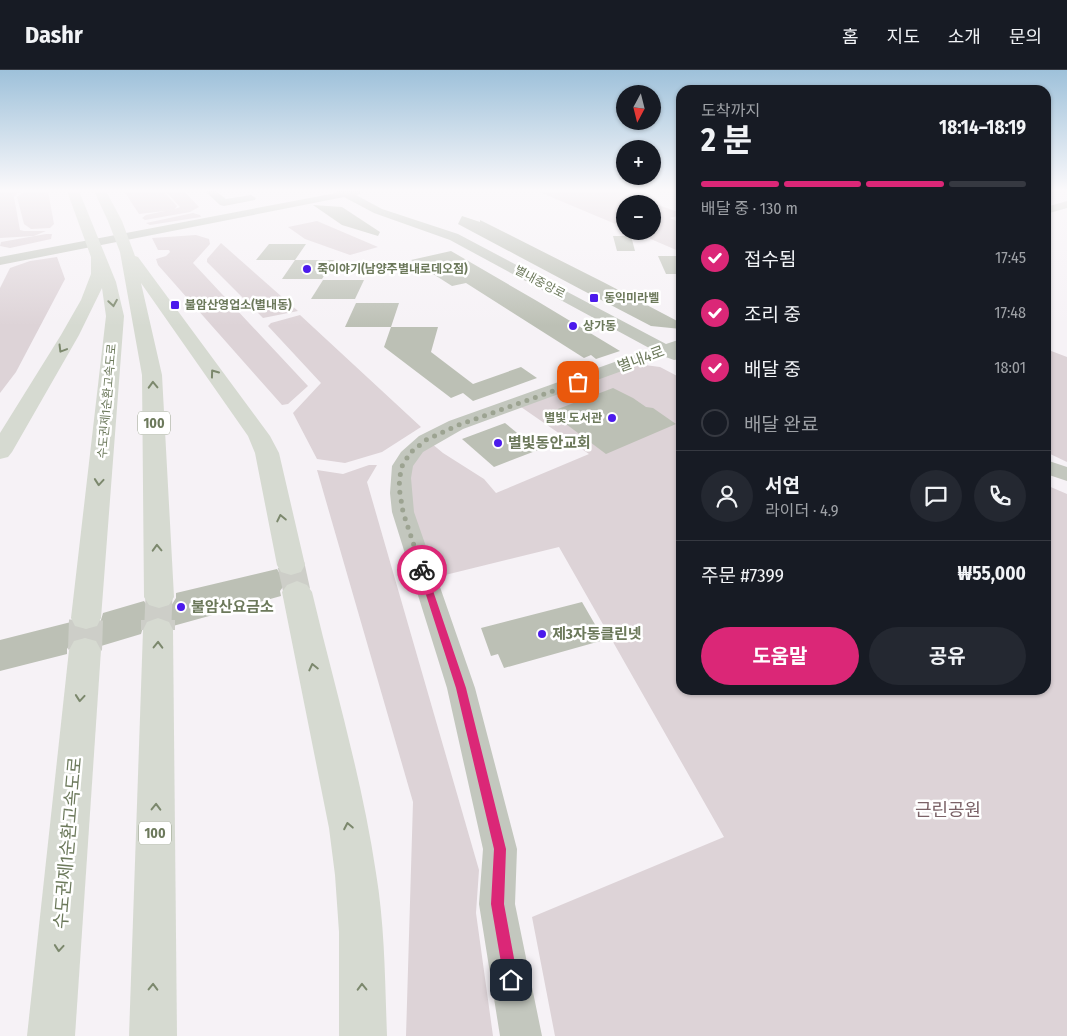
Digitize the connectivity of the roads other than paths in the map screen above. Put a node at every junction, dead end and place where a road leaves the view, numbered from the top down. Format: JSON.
{"nodes":[{"id":1,"x":91,"y":236,"type":"edge"},
{"id":2,"x":101,"y":236,"type":"edge"},
{"id":3,"x":121,"y":236,"type":"edge"},
{"id":4,"x":138,"y":236,"type":"edge"},
{"id":5,"x":451,"y":236,"type":"edge"},
{"id":6,"x":127,"y":252,"type":"junction"},
{"id":7,"x":0,"y":256,"type":"edge"},
{"id":8,"x":98,"y":257,"type":"junction"},
{"id":9,"x":0,"y":262,"type":"edge"},
{"id":10,"x":676,"y":352,"type":"edge"},
{"id":11,"x":0,"y":452,"type":"edge"},
{"id":12,"x":1051,"y":468,"type":"edge"},
{"id":13,"x":1067,"y":475,"type":"edge"},
{"id":14,"x":51,"y":1036,"type":"edge"},
{"id":15,"x":153,"y":1036,"type":"edge"},
{"id":16,"x":363,"y":1036,"type":"edge"},
{"id":17,"x":521,"y":1036,"type":"edge"}],
"edges":[{"from":1,"to":8,"type":"highway","name":"수도권제1순환고속도로"},
{"from":2,"to":7,"type":"street"},
{"from":3,"to":6,"type":"highway","number":"100"},
{"from":4,"to":9,"type":"street"},
{"from":5,"to":10,"type":"street","name":"별내중앙로"},
{"from":15,"to":6,"type":"highway","number":"100","one_way":true},
{"from":16,"to":6,"type":"highway","one_way":true},
{"from":8,"to":11,"type":"highway","one_way":true},
{"from":8,"to":14,"type":"highway","name":"수도권제1순환고속도로","one_way":true},
{"from":10,"to":17,"type":"street","name":"별내4로"},
{"from":12,"to":13,"type":"street"}]}
